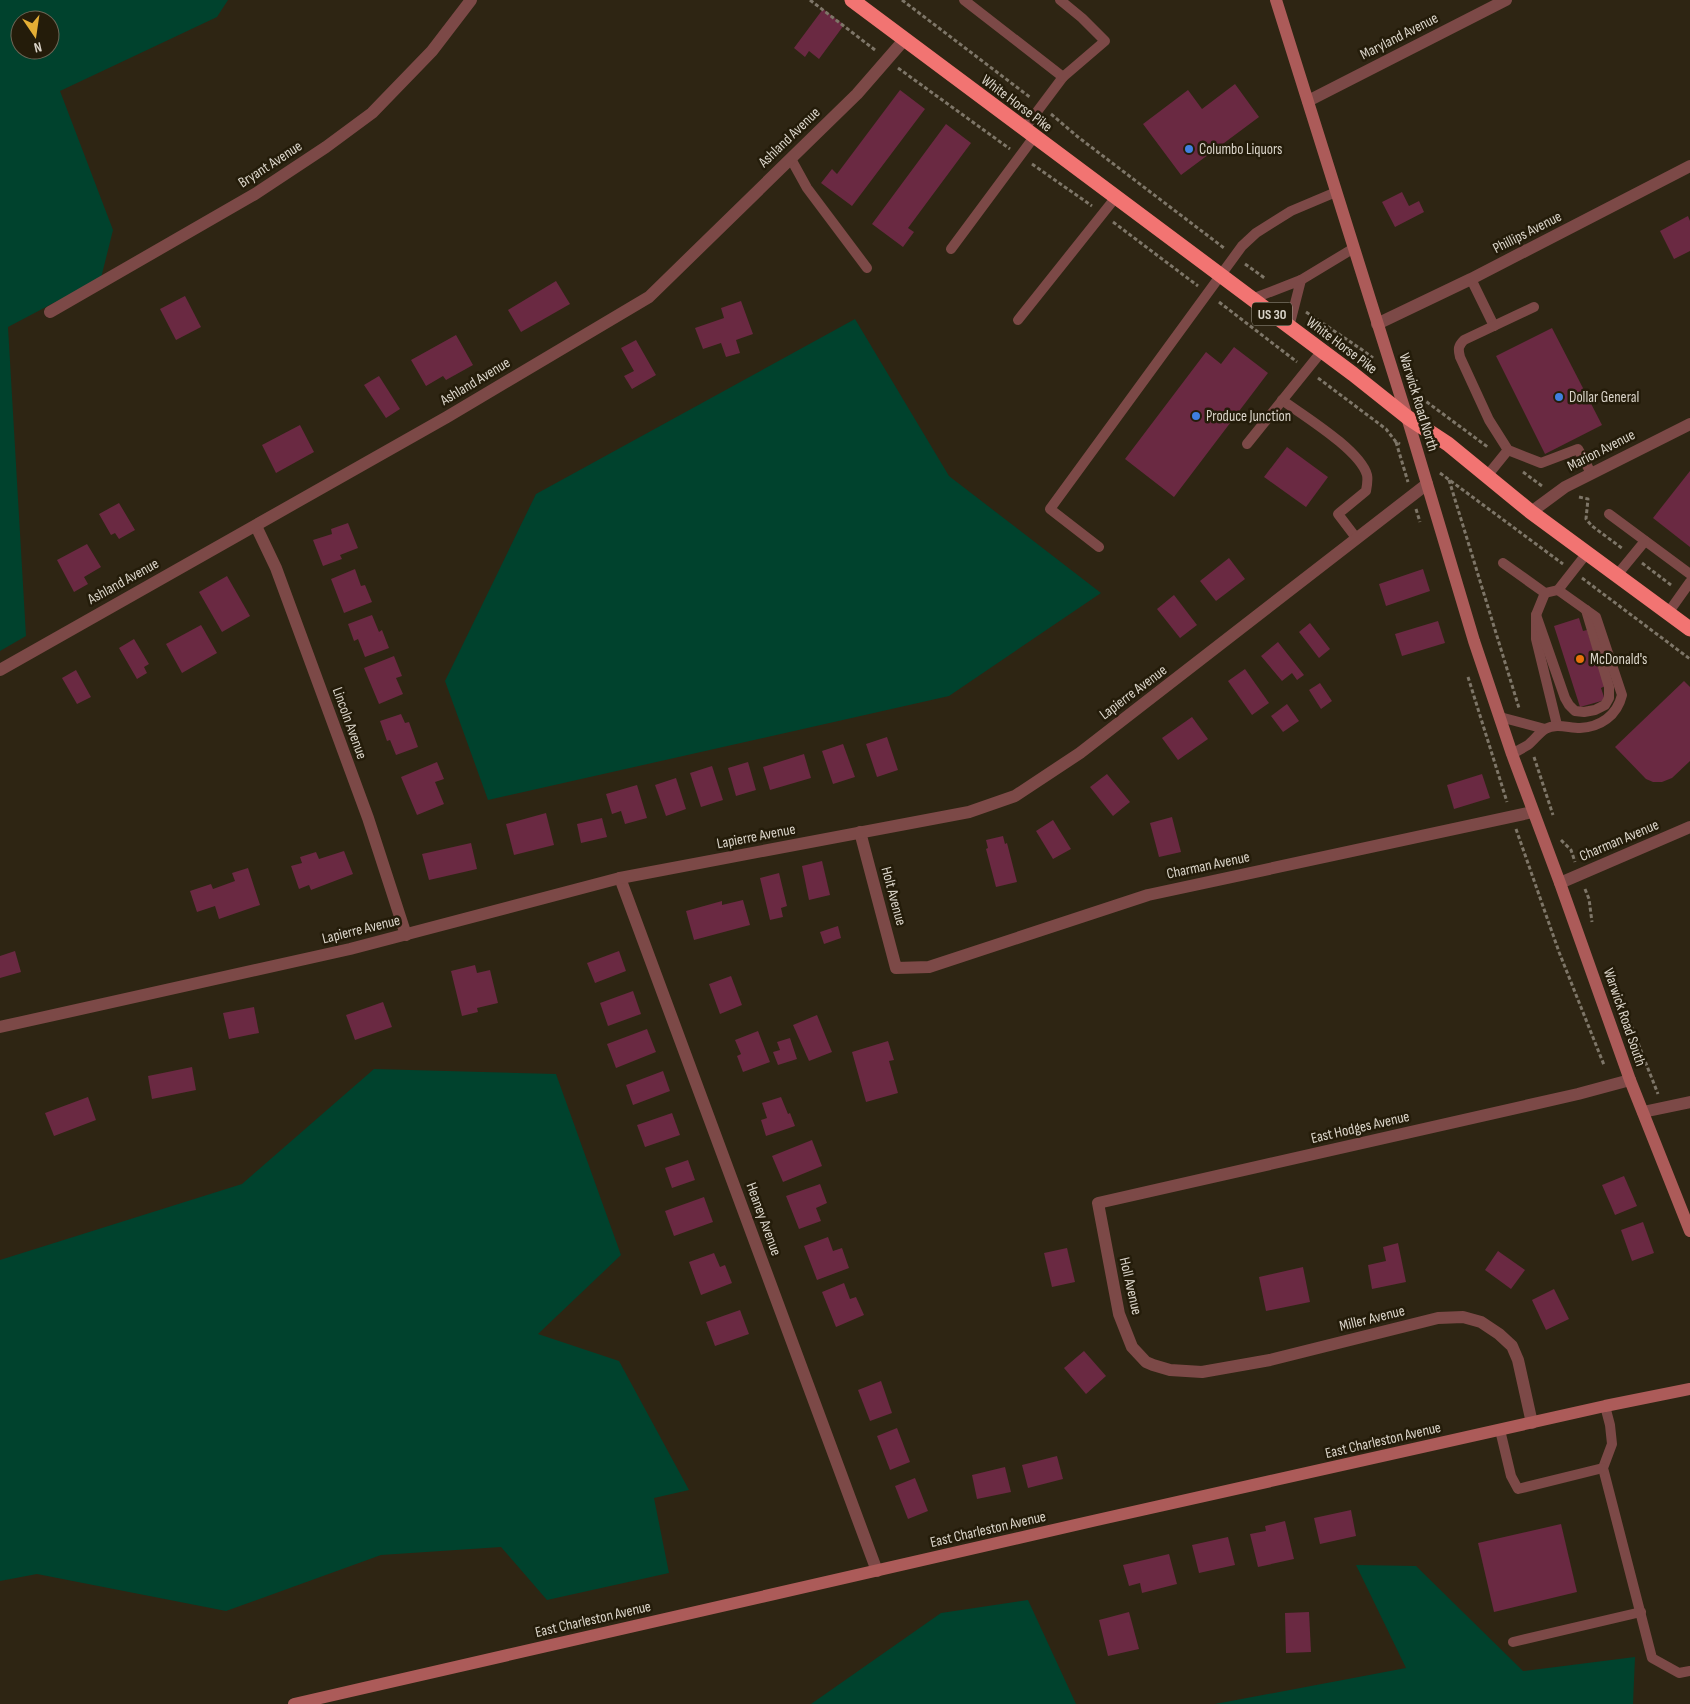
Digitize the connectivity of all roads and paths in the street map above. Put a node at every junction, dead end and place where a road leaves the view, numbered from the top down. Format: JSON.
{"nodes":[{"id":1,"x":471,"y":0,"type":"edge"},
{"id":2,"x":810,"y":0,"type":"edge"},
{"id":3,"x":964,"y":0,"type":"edge"},
{"id":4,"x":1060,"y":0,"type":"edge"},
{"id":5,"x":1276,"y":0,"type":"edge"},
{"id":6,"x":1506,"y":0,"type":"edge"},
{"id":7,"x":856,"y":2,"type":"edge"},
{"id":8,"x":904,"y":40,"type":"junction"},
{"id":9,"x":886,"y":60,"type":"junction"},
{"id":10,"x":1063,"y":77,"type":"junction"},
{"id":11,"x":1308,"y":101,"type":"junction"},
{"id":12,"x":1029,"y":133,"type":"junction"},
{"id":13,"x":1020,"y":156,"type":"junction"},
{"id":14,"x":791,"y":158,"type":"junction"},
{"id":15,"x":1690,"y":166,"type":"edge"},
{"id":16,"x":1336,"y":192,"type":"junction"},
{"id":17,"x":1116,"y":198,"type":"junction"},
{"id":18,"x":1102,"y":214,"type":"junction"},
{"id":19,"x":1354,"y":248,"type":"junction"},
{"id":20,"x":951,"y":249,"type":"dead end"},
{"id":21,"x":868,"y":268,"type":"dead end"},
{"id":22,"x":1221,"y":276,"type":"junction"},
{"id":23,"x":1471,"y":279,"type":"junction"},
{"id":24,"x":1301,"y":280,"type":"junction"},
{"id":25,"x":1208,"y":294,"type":"junction"},
{"id":26,"x":1252,"y":299,"type":"junction"},
{"id":27,"x":1534,"y":307,"type":"dead end"},
{"id":28,"x":50,"y":312,"type":"dead end"},
{"id":29,"x":1018,"y":320,"type":"dead end"},
{"id":30,"x":1378,"y":324,"type":"junction"},
{"id":31,"x":1494,"y":326,"type":"junction"},
{"id":32,"x":1289,"y":327,"type":"junction"},
{"id":33,"x":1322,"y":351,"type":"junction"},
{"id":34,"x":1307,"y":370,"type":"junction"},
{"id":35,"x":1282,"y":400,"type":"junction"},
{"id":36,"x":1407,"y":417,"type":"junction"},
{"id":37,"x":1690,"y":424,"type":"edge"},
{"id":38,"x":1247,"y":444,"type":"dead end"},
{"id":39,"x":1508,"y":450,"type":"junction"},
{"id":40,"x":1419,"y":457,"type":"junction"},
{"id":41,"x":1592,"y":474,"type":"junction"},
{"id":42,"x":1487,"y":476,"type":"junction"},
{"id":43,"x":1448,"y":480,"type":"junction"},
{"id":44,"x":1427,"y":484,"type":"junction"},
{"id":45,"x":1531,"y":512,"type":"junction"},
{"id":46,"x":1609,"y":514,"type":"dead end"},
{"id":47,"x":256,"y":526,"type":"junction"},
{"id":48,"x":1357,"y":539,"type":"junction"},
{"id":49,"x":1645,"y":541,"type":"junction"},
{"id":50,"x":1099,"y":547,"type":"dead end"},
{"id":51,"x":1587,"y":553,"type":"junction"},
{"id":52,"x":1502,"y":563,"type":"dead end"},
{"id":53,"x":1572,"y":571,"type":"junction"},
{"id":54,"x":1690,"y":574,"type":"edge"},
{"id":55,"x":1617,"y":575,"type":"junction"},
{"id":56,"x":1690,"y":582,"type":"edge"},
{"id":57,"x":1558,"y":590,"type":"junction"},
{"id":58,"x":1545,"y":593,"type":"junction"},
{"id":59,"x":1586,"y":610,"type":"junction"},
{"id":60,"x":1668,"y":613,"type":"junction"},
{"id":61,"x":1536,"y":616,"type":"junction"},
{"id":62,"x":1690,"y":629,"type":"edge"},
{"id":63,"x":1690,"y":659,"type":"edge"},
{"id":64,"x":0,"y":670,"type":"edge"},
{"id":65,"x":1500,"y":717,"type":"junction"},
{"id":66,"x":1524,"y":723,"type":"junction"},
{"id":67,"x":1557,"y":725,"type":"junction"},
{"id":68,"x":1545,"y":729,"type":"junction"},
{"id":69,"x":1530,"y":744,"type":"junction"},
{"id":70,"x":1512,"y":754,"type":"junction"},
{"id":71,"x":1533,"y":812,"type":"junction"},
{"id":72,"x":1556,"y":823,"type":"dead end"},
{"id":73,"x":1690,"y":827,"type":"edge"},
{"id":74,"x":1558,"y":831,"type":"dead end"},
{"id":75,"x":860,"y":832,"type":"junction"},
{"id":76,"x":1580,"y":875,"type":"junction"},
{"id":77,"x":620,"y":878,"type":"junction"},
{"id":78,"x":1560,"y":883,"type":"junction"},
{"id":79,"x":1594,"y":930,"type":"dead end"},
{"id":80,"x":406,"y":935,"type":"junction"},
{"id":81,"x":896,"y":968,"type":"joint"},
{"id":82,"x":1608,"y":969,"type":"dead end"},
{"id":83,"x":0,"y":1027,"type":"edge"},
{"id":84,"x":1630,"y":1080,"type":"junction"},
{"id":85,"x":1658,"y":1094,"type":"dead end"},
{"id":86,"x":1690,"y":1102,"type":"edge"},
{"id":87,"x":1643,"y":1112,"type":"junction"},
{"id":88,"x":1098,"y":1203,"type":"joint"},
{"id":89,"x":1690,"y":1231,"type":"edge"},
{"id":90,"x":1153,"y":1365,"type":"joint"},
{"id":91,"x":1690,"y":1389,"type":"edge"},
{"id":92,"x":1605,"y":1406,"type":"junction"},
{"id":93,"x":1532,"y":1423,"type":"junction"},
{"id":94,"x":1500,"y":1430,"type":"junction"},
{"id":95,"x":1603,"y":1468,"type":"junction"},
{"id":96,"x":877,"y":1571,"type":"junction"},
{"id":97,"x":1641,"y":1612,"type":"junction"},
{"id":98,"x":1513,"y":1642,"type":"dead end"},
{"id":99,"x":1690,"y":1671,"type":"edge"},
{"id":100,"x":294,"y":1704,"type":"edge"}],
"edges":[{"from":1,"to":28,"type":"street","name":"Bryant Avenue"},
{"from":2,"to":9,"type":"path"},
{"from":3,"to":10,"type":"lane"},
{"from":4,"to":10,"type":"lane"},
{"from":5,"to":11,"type":"street","name":"Warwick Road North"},
{"from":6,"to":11,"type":"street","name":"Maryland Avenue"},
{"from":7,"to":8,"type":"highway","name":"White Horse Pike","number":"US 30"},
{"from":8,"to":9,"type":"street","name":"Ashland Avenue"},
{"from":8,"to":12,"type":"highway","name":"White Horse Pike","number":"US 30"},
{"from":9,"to":13,"type":"path"},
{"from":9,"to":14,"type":"street","name":"Ashland Avenue"},
{"from":10,"to":12,"type":"lane"},
{"from":11,"to":16,"type":"street","name":"Warwick Road North"},
{"from":12,"to":13,"type":"lane"},
{"from":12,"to":17,"type":"highway","name":"White Horse Pike","number":"US 30"},
{"from":13,"to":18,"type":"path"},
{"from":13,"to":20,"type":"lane"},
{"from":14,"to":21,"type":"lane"},
{"from":14,"to":47,"type":"street","name":"Ashland Avenue"},
{"from":15,"to":23,"type":"street","name":"Phillips Avenue"},
{"from":16,"to":19,"type":"street","name":"Warwick Road North"},
{"from":16,"to":22,"type":"lane"},
{"from":17,"to":18,"type":"lane"},
{"from":17,"to":22,"type":"highway","name":"White Horse Pike","number":"US 30"},
{"from":18,"to":25,"type":"path"},
{"from":18,"to":29,"type":"lane"},
{"from":19,"to":24,"type":"lane"},
{"from":19,"to":30,"type":"street","name":"Warwick Road North"},
{"from":22,"to":25,"type":"lane"},
{"from":22,"to":26,"type":"highway","name":"White Horse Pike","number":"US 30"},
{"from":23,"to":30,"type":"street","name":"Phillips Avenue"},
{"from":23,"to":31,"type":"lane"},
{"from":24,"to":26,"type":"lane"},
{"from":24,"to":32,"type":"lane"},
{"from":25,"to":34,"type":"path"},
{"from":25,"to":50,"type":"lane"},
{"from":26,"to":32,"type":"highway","name":"White Horse Pike","number":"US 30"},
{"from":27,"to":31,"type":"lane"},
{"from":30,"to":36,"type":"street","name":"Warwick Road North"},
{"from":31,"to":39,"type":"lane"},
{"from":32,"to":33,"type":"highway","name":"White Horse Pike","number":"US 30"},
{"from":33,"to":34,"type":"lane"},
{"from":33,"to":36,"type":"highway","name":"White Horse Pike","number":"US 30"},
{"from":34,"to":35,"type":"lane"},
{"from":34,"to":40,"type":"path"},
{"from":35,"to":38,"type":"lane"},
{"from":35,"to":48,"type":"lane"},
{"from":36,"to":40,"type":"street","name":"Warwick Road North"},
{"from":36,"to":42,"type":"highway","name":"White Horse Pike","number":"US 30"},
{"from":37,"to":41,"type":"street","name":"Marion Avenue"},
{"from":39,"to":41,"type":"lane"},
{"from":39,"to":42,"type":"lane"},
{"from":40,"to":43,"type":"path"},
{"from":40,"to":44,"type":"street","name":"Warwick Road North"},
{"from":41,"to":45,"type":"street","name":"Marion Avenue"},
{"from":42,"to":45,"type":"highway","name":"White Horse Pike","number":"US 30"},
{"from":43,"to":53,"type":"path"},
{"from":43,"to":66,"type":"path"},
{"from":44,"to":48,"type":"street","name":"Lapierre Avenue"},
{"from":44,"to":65,"type":"street","name":"Warwick Road North"},
{"from":45,"to":51,"type":"highway","name":"White Horse Pike","number":"US 30"},
{"from":46,"to":49,"type":"lane"},
{"from":47,"to":64,"type":"street","name":"Ashland Avenue"},
{"from":47,"to":80,"type":"street","name":"Lincoln Avenue"},
{"from":48,"to":75,"type":"street","name":"Lapierre Avenue"},
{"from":49,"to":54,"type":"lane"},
{"from":49,"to":55,"type":"lane"},
{"from":51,"to":53,"type":"lane"},
{"from":51,"to":55,"type":"highway","name":"White Horse Pike","number":"US 30"},
{"from":52,"to":58,"type":"lane"},
{"from":53,"to":57,"type":"lane"},
{"from":53,"to":63,"type":"path"},
{"from":55,"to":60,"type":"highway","name":"White Horse Pike","number":"US 30"},
{"from":56,"to":60,"type":"lane"},
{"from":57,"to":58,"type":"lane"},
{"from":57,"to":59,"type":"lane"},
{"from":58,"to":61,"type":"lane"},
{"from":59,"to":61,"type":"lane"},
{"from":59,"to":67,"type":"lane"},
{"from":60,"to":62,"type":"highway","name":"White Horse Pike","number":"US 30"},
{"from":61,"to":67,"type":"lane"},
{"from":65,"to":66,"type":"lane"},
{"from":65,"to":70,"type":"street","name":"Warwick Road North"},
{"from":66,"to":68,"type":"lane"},
{"from":67,"to":68,"type":"lane"},
{"from":68,"to":69,"type":"lane"},
{"from":69,"to":70,"type":"lane"},
{"from":69,"to":72,"type":"path"},
{"from":70,"to":71,"type":"street","name":"Warwick Road North"},
{"from":71,"to":78,"type":"street","name":"Warwick Road South"},
{"from":71,"to":81,"type":"street","name":"Charman Avenue"},
{"from":73,"to":76,"type":"street","name":"Charman Avenue"},
{"from":74,"to":76,"type":"path"},
{"from":75,"to":77,"type":"street","name":"Lapierre Avenue"},
{"from":75,"to":81,"type":"street","name":"Holt Avenue"},
{"from":76,"to":78,"type":"street","name":"Charman Avenue"},
{"from":76,"to":79,"type":"path"},
{"from":77,"to":80,"type":"street","name":"Lapierre Avenue"},
{"from":77,"to":96,"type":"street","name":"Heaney Avenue"},
{"from":78,"to":84,"type":"street","name":"Warwick Road South"},
{"from":80,"to":83,"type":"street","name":"Lapierre Avenue"},
{"from":82,"to":85,"type":"path"},
{"from":84,"to":87,"type":"street","name":"Warwick Road South"},
{"from":84,"to":88,"type":"street","name":"East Hodges Avenue"},
{"from":86,"to":87,"type":"street"},
{"from":87,"to":89,"type":"street","name":"Warwick Road South"},
{"from":88,"to":90,"type":"street","name":"Holl Avenue"},
{"from":90,"to":93,"type":"street","name":"Miller Avenue"},
{"from":91,"to":92,"type":"street","name":"East Charleston Avenue"},
{"from":92,"to":93,"type":"street","name":"East Charleston Avenue"},
{"from":92,"to":95,"type":"lane"},
{"from":93,"to":94,"type":"street","name":"East Charleston Avenue"},
{"from":94,"to":95,"type":"lane"},
{"from":94,"to":96,"type":"street","name":"East Charleston Avenue"},
{"from":95,"to":97,"type":"lane"},
{"from":96,"to":100,"type":"street","name":"East Charleston Avenue"},
{"from":97,"to":98,"type":"lane"},
{"from":97,"to":99,"type":"lane"}]}
